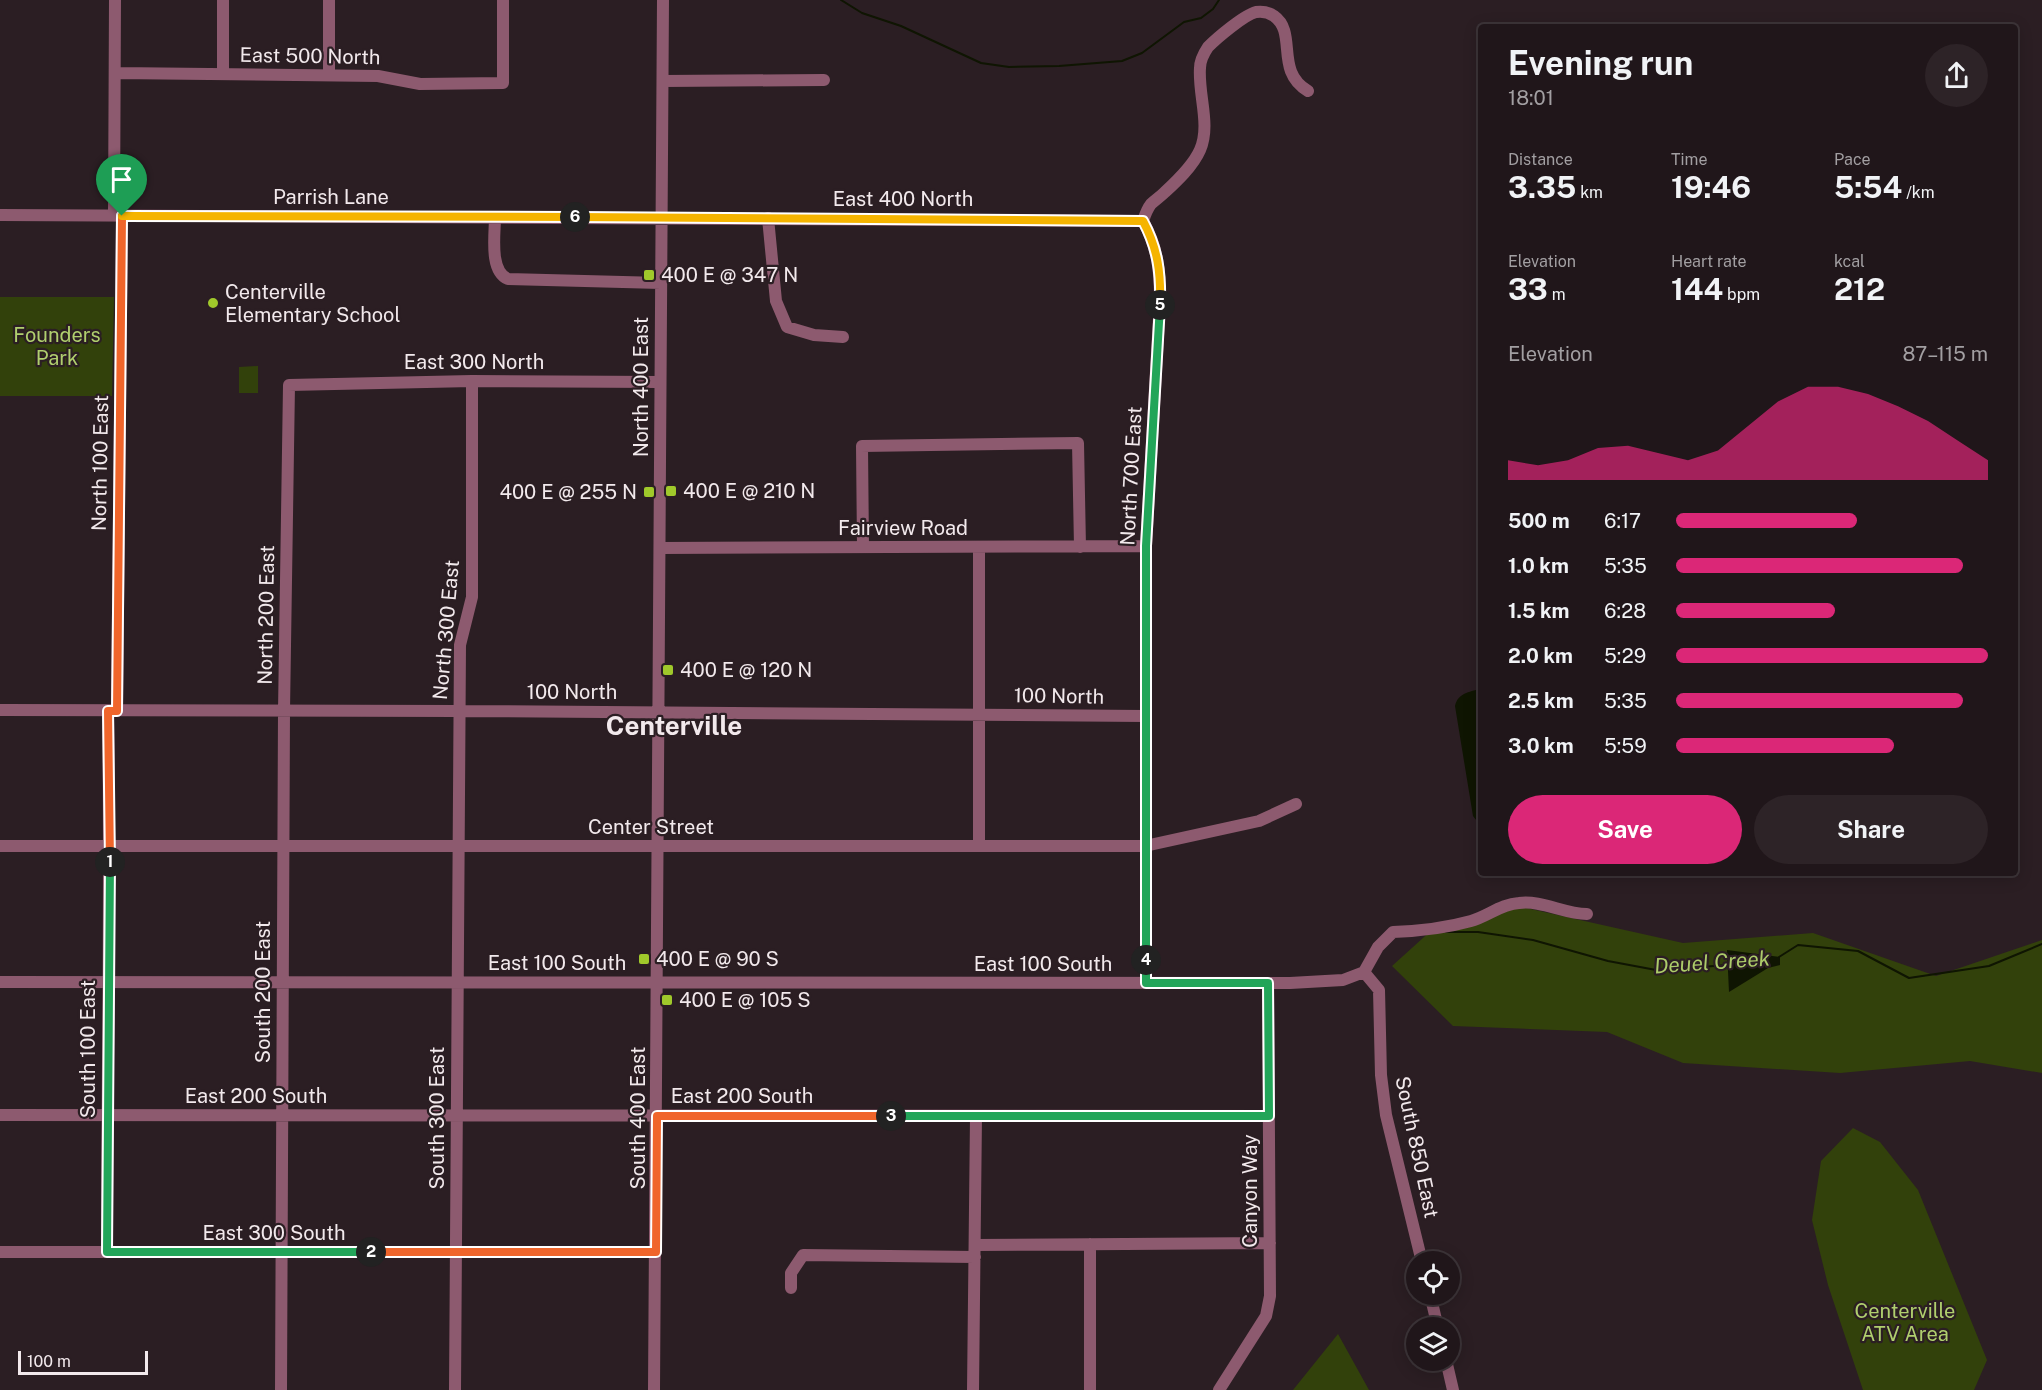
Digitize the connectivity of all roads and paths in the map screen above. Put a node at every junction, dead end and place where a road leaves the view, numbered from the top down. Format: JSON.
{"nodes":[{"id":1,"x":115,"y":0,"type":"edge"},
{"id":2,"x":224,"y":0,"type":"edge"},
{"id":3,"x":329,"y":0,"type":"edge"},
{"id":4,"x":503,"y":0,"type":"edge"},
{"id":5,"x":663,"y":0,"type":"edge"},
{"id":6,"x":116,"y":73,"type":"junction"},
{"id":7,"x":223,"y":74,"type":"junction"},
{"id":8,"x":329,"y":75,"type":"junction"},
{"id":9,"x":824,"y":80,"type":"dead end"},
{"id":10,"x":663,"y":81,"type":"junction"},
{"id":11,"x":1308,"y":92,"type":"dead end"},
{"id":12,"x":0,"y":214,"type":"edge"},
{"id":13,"x":118,"y":216,"type":"junction"},
{"id":14,"x":495,"y":217,"type":"junction"},
{"id":15,"x":662,"y":218,"type":"junction"},
{"id":16,"x":768,"y":218,"type":"junction"},
{"id":17,"x":1143,"y":221,"type":"junction"},
{"id":18,"x":661,"y":283,"type":"junction"},
{"id":19,"x":843,"y":337,"type":"dead end"},
{"id":20,"x":472,"y":381,"type":"junction"},
{"id":21,"x":660,"y":382,"type":"junction"},
{"id":22,"x":289,"y":385,"type":"joint"},
{"id":23,"x":1146,"y":546,"type":"junction"},
{"id":24,"x":863,"y":547,"type":"junction"},
{"id":25,"x":979,"y":547,"type":"junction"},
{"id":26,"x":1080,"y":547,"type":"junction"},
{"id":27,"x":660,"y":548,"type":"junction"},
{"id":28,"x":0,"y":710,"type":"edge"},
{"id":29,"x":112,"y":711,"type":"junction"},
{"id":30,"x":284,"y":711,"type":"junction"},
{"id":31,"x":459,"y":711,"type":"junction"},
{"id":32,"x":659,"y":712,"type":"junction"},
{"id":33,"x":979,"y":714,"type":"junction"},
{"id":34,"x":1145,"y":716,"type":"junction"},
{"id":35,"x":1296,"y":804,"type":"dead end"},
{"id":36,"x":0,"y":846,"type":"edge"},
{"id":37,"x":110,"y":846,"type":"junction"},
{"id":38,"x":284,"y":846,"type":"junction"},
{"id":39,"x":457,"y":846,"type":"junction"},
{"id":40,"x":658,"y":846,"type":"junction"},
{"id":41,"x":979,"y":846,"type":"junction"},
{"id":42,"x":1145,"y":846,"type":"junction"},
{"id":43,"x":1587,"y":914,"type":"dead end"},
{"id":44,"x":1364,"y":972,"type":"junction"},
{"id":45,"x":0,"y":982,"type":"edge"},
{"id":46,"x":107,"y":982,"type":"junction"},
{"id":47,"x":283,"y":982,"type":"junction"},
{"id":48,"x":457,"y":982,"type":"junction"},
{"id":49,"x":658,"y":983,"type":"junction"},
{"id":50,"x":1146,"y":983,"type":"junction"},
{"id":51,"x":1268,"y":983,"type":"junction"},
{"id":52,"x":0,"y":1115,"type":"edge"},
{"id":53,"x":107,"y":1115,"type":"junction"},
{"id":54,"x":282,"y":1115,"type":"junction"},
{"id":55,"x":456,"y":1115,"type":"junction"},
{"id":56,"x":657,"y":1116,"type":"junction"},
{"id":57,"x":976,"y":1116,"type":"junction"},
{"id":58,"x":1269,"y":1116,"type":"junction"},
{"id":59,"x":1270,"y":1243,"type":"junction"},
{"id":60,"x":1090,"y":1244,"type":"junction"},
{"id":61,"x":975,"y":1251,"type":"junction"},
{"id":62,"x":1419,"y":1251,"type":"edge"},
{"id":63,"x":0,"y":1252,"type":"edge"},
{"id":64,"x":107,"y":1252,"type":"junction"},
{"id":65,"x":282,"y":1252,"type":"junction"},
{"id":66,"x":456,"y":1252,"type":"junction"},
{"id":67,"x":656,"y":1252,"type":"junction"},
{"id":68,"x":791,"y":1288,"type":"dead end"},
{"id":69,"x":1449,"y":1371,"type":"edge"},
{"id":70,"x":281,"y":1390,"type":"edge"},
{"id":71,"x":455,"y":1390,"type":"edge"},
{"id":72,"x":654,"y":1390,"type":"edge"},
{"id":73,"x":973,"y":1390,"type":"edge"},
{"id":74,"x":1090,"y":1390,"type":"edge"},
{"id":75,"x":1219,"y":1390,"type":"edge"},
{"id":76,"x":1453,"y":1390,"type":"edge"}],
"edges":[{"from":1,"to":6,"type":"street","name":"North 100 East"},
{"from":2,"to":7,"type":"street"},
{"from":3,"to":8,"type":"street"},
{"from":4,"to":8,"type":"street","name":"East 500 North"},
{"from":5,"to":10,"type":"street","name":"North 400 East"},
{"from":6,"to":7,"type":"street","name":"East 500 North"},
{"from":6,"to":13,"type":"street","name":"North 100 East"},
{"from":7,"to":8,"type":"street","name":"East 500 North"},
{"from":9,"to":10,"type":"street"},
{"from":10,"to":15,"type":"street","name":"North 400 East"},
{"from":11,"to":17,"type":"street"},
{"from":12,"to":13,"type":"street","name":"Parrish Lane"},
{"from":13,"to":14,"type":"street","name":"Parrish Lane"},
{"from":13,"to":29,"type":"street","name":"North 100 East"},
{"from":14,"to":15,"type":"street","name":"Parrish Lane"},
{"from":14,"to":18,"type":"street"},
{"from":15,"to":16,"type":"street","name":"East 400 North"},
{"from":15,"to":18,"type":"street","name":"North 400 East"},
{"from":16,"to":17,"type":"street","name":"East 400 North"},
{"from":16,"to":19,"type":"street"},
{"from":17,"to":23,"type":"street","name":"North 700 East"},
{"from":18,"to":21,"type":"street","name":"North 400 East"},
{"from":20,"to":21,"type":"street","name":"East 300 North"},
{"from":20,"to":22,"type":"street","name":"East 300 North"},
{"from":20,"to":31,"type":"street","name":"North 300 East"},
{"from":21,"to":27,"type":"street","name":"North 400 East"},
{"from":22,"to":30,"type":"street","name":"North 200 East"},
{"from":23,"to":26,"type":"street","name":"Fairview Road"},
{"from":23,"to":34,"type":"street","name":"North 700 East"},
{"from":24,"to":25,"type":"street","name":"Fairview Road"},
{"from":24,"to":26,"type":"street"},
{"from":24,"to":27,"type":"street","name":"Fairview Road"},
{"from":25,"to":26,"type":"street","name":"Fairview Road"},
{"from":25,"to":33,"type":"street"},
{"from":27,"to":32,"type":"street","name":"North 400 East"},
{"from":28,"to":29,"type":"street","name":"100 North"},
{"from":29,"to":30,"type":"street","name":"100 North"},
{"from":29,"to":37,"type":"street","name":"North 100 East"},
{"from":30,"to":31,"type":"street","name":"100 North"},
{"from":30,"to":38,"type":"street","name":"North 200 East"},
{"from":31,"to":32,"type":"street","name":"100 North"},
{"from":31,"to":39,"type":"street","name":"North 300 East"},
{"from":32,"to":33,"type":"street","name":"100 North"},
{"from":32,"to":40,"type":"street","name":"North 400 East"},
{"from":33,"to":34,"type":"street","name":"100 North"},
{"from":33,"to":41,"type":"street"},
{"from":34,"to":42,"type":"street","name":"North 700 East"},
{"from":35,"to":42,"type":"street","name":"Center Street"},
{"from":36,"to":37,"type":"street","name":"Center Street"},
{"from":37,"to":38,"type":"street","name":"Center Street"},
{"from":37,"to":46,"type":"street","name":"South 100 East"},
{"from":38,"to":39,"type":"street","name":"Center Street"},
{"from":38,"to":47,"type":"street","name":"South 200 East"},
{"from":39,"to":40,"type":"street","name":"Center Street"},
{"from":39,"to":48,"type":"street","name":"South 300 East"},
{"from":40,"to":41,"type":"street","name":"Center Street"},
{"from":40,"to":49,"type":"street","name":"South 400 East"},
{"from":41,"to":42,"type":"street","name":"Center Street"},
{"from":42,"to":50,"type":"street","name":"North 700 East"},
{"from":43,"to":44,"type":"street"},
{"from":44,"to":51,"type":"street","name":"East 100 South"},
{"from":44,"to":62,"type":"street","name":"South 850 East"},
{"from":45,"to":46,"type":"street","name":"East 100 South"},
{"from":46,"to":47,"type":"street","name":"East 100 South"},
{"from":46,"to":53,"type":"street","name":"South 100 East"},
{"from":47,"to":48,"type":"street","name":"East 100 South"},
{"from":47,"to":54,"type":"street","name":"South 200 East"},
{"from":48,"to":49,"type":"street","name":"East 100 South"},
{"from":48,"to":55,"type":"street","name":"South 300 East"},
{"from":49,"to":50,"type":"street","name":"East 100 South"},
{"from":49,"to":56,"type":"street","name":"South 400 East"},
{"from":50,"to":51,"type":"street","name":"East 100 South"},
{"from":51,"to":58,"type":"street","name":"Canyon Way"},
{"from":52,"to":53,"type":"street","name":"East 200 South"},
{"from":53,"to":54,"type":"street","name":"East 200 South"},
{"from":53,"to":64,"type":"street","name":"South 100 East"},
{"from":54,"to":55,"type":"street","name":"East 200 South"},
{"from":54,"to":65,"type":"street","name":"South 200 East"},
{"from":55,"to":56,"type":"street","name":"East 200 South"},
{"from":55,"to":66,"type":"street","name":"South 300 East"},
{"from":56,"to":57,"type":"street","name":"East 200 South"},
{"from":56,"to":67,"type":"street","name":"South 400 East"},
{"from":57,"to":58,"type":"street","name":"East 200 South"},
{"from":57,"to":61,"type":"street"},
{"from":58,"to":59,"type":"street","name":"Canyon Way"},
{"from":59,"to":60,"type":"street"},
{"from":59,"to":75,"type":"street","name":"Canyon Way"},
{"from":60,"to":61,"type":"street"},
{"from":60,"to":74,"type":"street"},
{"from":61,"to":68,"type":"street"},
{"from":61,"to":73,"type":"street"},
{"from":63,"to":64,"type":"street","name":"East 300 South"},
{"from":64,"to":65,"type":"street","name":"East 300 South"},
{"from":65,"to":66,"type":"street","name":"East 300 South"},
{"from":65,"to":70,"type":"street","name":"South 200 East"},
{"from":66,"to":67,"type":"street","name":"East 300 South"},
{"from":66,"to":71,"type":"street","name":"South 300 East"},
{"from":67,"to":72,"type":"street","name":"South 400 East"},
{"from":69,"to":76,"type":"street"}]}
